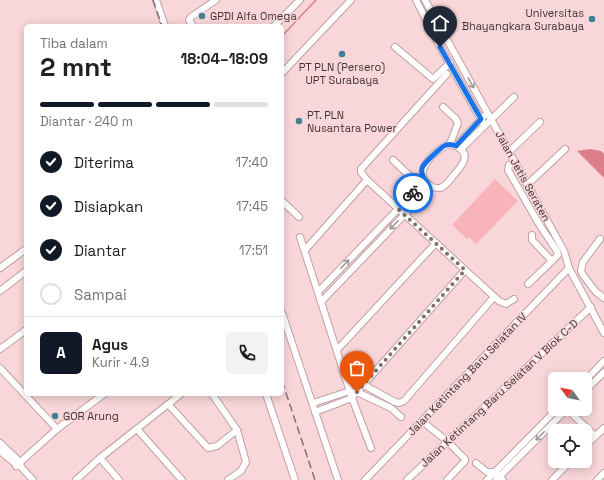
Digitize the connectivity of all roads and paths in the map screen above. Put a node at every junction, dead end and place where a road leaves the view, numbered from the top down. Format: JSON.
{"nodes":[{"id":1,"x":156,"y":0,"type":"edge"},
{"id":2,"x":216,"y":0,"type":"edge"},
{"id":3,"x":300,"y":0,"type":"edge"},
{"id":4,"x":351,"y":0,"type":"edge"},
{"id":5,"x":416,"y":0,"type":"edge"},
{"id":6,"x":425,"y":0,"type":"edge"},
{"id":7,"x":164,"y":24,"type":"edge"},
{"id":8,"x":192,"y":24,"type":"edge"},
{"id":9,"x":276,"y":24,"type":"edge"},
{"id":10,"x":395,"y":46,"type":"dead end"},
{"id":11,"x":450,"y":63,"type":"junction"},
{"id":12,"x":284,"y":71,"type":"edge"},
{"id":13,"x":447,"y":74,"type":"dead end"},
{"id":14,"x":514,"y":97,"type":"dead end"},
{"id":15,"x":442,"y":107,"type":"dead end"},
{"id":16,"x":489,"y":116,"type":"junction"},
{"id":17,"x":483,"y":122,"type":"junction"},
{"id":18,"x":540,"y":122,"type":"dead end"},
{"id":19,"x":456,"y":146,"type":"junction"},
{"id":20,"x":565,"y":149,"type":"dead end"},
{"id":21,"x":509,"y":152,"type":"junction"},
{"id":22,"x":393,"y":160,"type":"dead end"},
{"id":23,"x":515,"y":162,"type":"junction"},
{"id":24,"x":367,"y":180,"type":"junction"},
{"id":25,"x":423,"y":183,"type":"junction"},
{"id":26,"x":528,"y":185,"type":"junction"},
{"id":27,"x":431,"y":187,"type":"junction"},
{"id":28,"x":284,"y":203,"type":"edge"},
{"id":29,"x":398,"y":209,"type":"junction"},
{"id":30,"x":404,"y":214,"type":"junction"},
{"id":31,"x":299,"y":217,"type":"dead end"},
{"id":32,"x":532,"y":235,"type":"dead end"},
{"id":33,"x":300,"y":236,"type":"dead end"},
{"id":34,"x":603,"y":239,"type":"edge"},
{"id":35,"x":436,"y":243,"type":"junction"},
{"id":36,"x":24,"y":250,"type":"edge"},
{"id":37,"x":305,"y":250,"type":"junction"},
{"id":38,"x":552,"y":261,"type":"junction"},
{"id":39,"x":0,"y":268,"type":"edge"},
{"id":40,"x":569,"y":268,"type":"junction"},
{"id":41,"x":465,"y":270,"type":"junction"},
{"id":42,"x":24,"y":273,"type":"edge"},
{"id":43,"x":528,"y":284,"type":"dead end"},
{"id":44,"x":0,"y":291,"type":"edge"},
{"id":45,"x":318,"y":292,"type":"junction"},
{"id":46,"x":494,"y":297,"type":"junction"},
{"id":47,"x":604,"y":298,"type":"edge"},
{"id":48,"x":514,"y":299,"type":"dead end"},
{"id":49,"x":321,"y":302,"type":"junction"},
{"id":50,"x":591,"y":306,"type":"junction"},
{"id":51,"x":284,"y":319,"type":"edge"},
{"id":52,"x":24,"y":331,"type":"edge"},
{"id":53,"x":604,"y":333,"type":"edge"},
{"id":54,"x":0,"y":349,"type":"edge"},
{"id":55,"x":337,"y":350,"type":"junction"},
{"id":56,"x":604,"y":361,"type":"edge"},
{"id":57,"x":0,"y":368,"type":"edge"},
{"id":58,"x":604,"y":372,"type":"edge"},
{"id":59,"x":592,"y":373,"type":"edge"},
{"id":60,"x":592,"y":384,"type":"edge"},
{"id":61,"x":364,"y":385,"type":"junction"},
{"id":62,"x":24,"y":392,"type":"edge"},
{"id":63,"x":354,"y":394,"type":"junction"},
{"id":64,"x":28,"y":396,"type":"edge"},
{"id":65,"x":101,"y":396,"type":"edge"},
{"id":66,"x":178,"y":396,"type":"edge"},
{"id":67,"x":213,"y":396,"type":"edge"},
{"id":68,"x":267,"y":396,"type":"edge"},
{"id":69,"x":312,"y":403,"type":"junction"},
{"id":70,"x":168,"y":404,"type":"junction"},
{"id":71,"x":315,"y":412,"type":"junction"},
{"id":72,"x":551,"y":416,"type":"edge"},
{"id":73,"x":560,"y":416,"type":"edge"},
{"id":74,"x":574,"y":416,"type":"edge"},
{"id":75,"x":401,"y":417,"type":"dead end"},
{"id":76,"x":422,"y":421,"type":"junction"},
{"id":77,"x":604,"y":428,"type":"edge"},
{"id":78,"x":58,"y":429,"type":"junction"},
{"id":79,"x":137,"y":429,"type":"junction"},
{"id":80,"x":237,"y":430,"type":"junction"},
{"id":81,"x":595,"y":436,"type":"junction"},
{"id":82,"x":592,"y":439,"type":"edge"},
{"id":83,"x":448,"y":442,"type":"junction"},
{"id":84,"x":0,"y":444,"type":"edge"},
{"id":85,"x":371,"y":448,"type":"dead end"},
{"id":86,"x":0,"y":451,"type":"edge"},
{"id":87,"x":100,"y":458,"type":"junction"},
{"id":88,"x":476,"y":463,"type":"dead end"},
{"id":89,"x":19,"y":465,"type":"junction"},
{"id":90,"x":564,"y":468,"type":"edge"},
{"id":91,"x":487,"y":472,"type":"junction"},
{"id":92,"x":604,"y":474,"type":"edge"},
{"id":93,"x":498,"y":477,"type":"edge"},
{"id":94,"x":33,"y":480,"type":"edge"},
{"id":95,"x":76,"y":480,"type":"edge"},
{"id":96,"x":119,"y":480,"type":"edge"},
{"id":97,"x":182,"y":480,"type":"edge"},
{"id":98,"x":228,"y":480,"type":"edge"},
{"id":99,"x":295,"y":480,"type":"edge"},
{"id":100,"x":338,"y":480,"type":"edge"},
{"id":101,"x":366,"y":480,"type":"edge"},
{"id":102,"x":407,"y":480,"type":"edge"},
{"id":103,"x":447,"y":480,"type":"edge"},
{"id":104,"x":488,"y":480,"type":"edge"},
{"id":105,"x":552,"y":480,"type":"edge"},
{"id":106,"x":597,"y":480,"type":"edge"}],
"edges":[{"from":1,"to":7,"type":"street"},
{"from":2,"to":8,"type":"street"},
{"from":3,"to":9,"type":"street"},
{"from":4,"to":12,"type":"street"},
{"from":5,"to":11,"type":"street"},
{"from":6,"to":16,"type":"street","name":"Jalan Jetis Seraten","one_way":true},
{"from":10,"to":11,"type":"street"},
{"from":11,"to":17,"type":"street"},
{"from":13,"to":24,"type":"street"},
{"from":14,"to":16,"type":"street"},
{"from":15,"to":19,"type":"street"},
{"from":16,"to":17,"type":"street"},
{"from":16,"to":21,"type":"street","name":"Jalan Jetis Seraten"},
{"from":17,"to":19,"type":"street"},
{"from":18,"to":21,"type":"street"},
{"from":19,"to":25,"type":"street"},
{"from":19,"to":27,"type":"street"},
{"from":20,"to":26,"type":"street"},
{"from":21,"to":23,"type":"street","name":"Jalan Jetis Seraten"},
{"from":22,"to":25,"type":"street"},
{"from":23,"to":26,"type":"street","name":"Jalan Jetis Seraten"},
{"from":23,"to":38,"type":"street"},
{"from":24,"to":29,"type":"street"},
{"from":24,"to":37,"type":"street"},
{"from":25,"to":27,"type":"street"},
{"from":25,"to":29,"type":"street"},
{"from":26,"to":40,"type":"street","name":"Jalan Jetis Seraten"},
{"from":27,"to":30,"type":"street"},
{"from":28,"to":31,"type":"street"},
{"from":29,"to":30,"type":"street"},
{"from":45,"to":29,"type":"street","one_way":true},
{"from":30,"to":35,"type":"street"},
{"from":30,"to":49,"type":"street","one_way":true},
{"from":32,"to":38,"type":"street"},
{"from":33,"to":37,"type":"street"},
{"from":34,"to":47,"type":"street"},
{"from":35,"to":41,"type":"street"},
{"from":35,"to":55,"type":"street"},
{"from":36,"to":39,"type":"street"},
{"from":37,"to":45,"type":"street"},
{"from":38,"to":43,"type":"street"},
{"from":40,"to":50,"type":"street","name":"Jalan Jetis Seraten"},
{"from":40,"to":76,"type":"street","name":"Jalan Ketintang Baru Selatan IV"},
{"from":41,"to":46,"type":"street"},
{"from":41,"to":61,"type":"street"},
{"from":42,"to":44,"type":"street"},
{"from":45,"to":49,"type":"street"},
{"from":46,"to":48,"type":"street"},
{"from":46,"to":61,"type":"street"},
{"from":49,"to":55,"type":"street"},
{"from":50,"to":53,"type":"street","name":"Jalan Jetis Seraten"},
{"from":50,"to":83,"type":"street","name":"Jalan Ketintang Baru Selatan V Blok C-D"},
{"from":51,"to":69,"type":"street"},
{"from":52,"to":54,"type":"street"},
{"from":55,"to":63,"type":"street"},
{"from":56,"to":59,"type":"street"},
{"from":57,"to":62,"type":"street"},
{"from":58,"to":60,"type":"street"},
{"from":61,"to":63,"type":"street"},
{"from":63,"to":69,"type":"street"},
{"from":63,"to":71,"type":"street"},
{"from":63,"to":75,"type":"street"},
{"from":63,"to":85,"type":"street"},
{"from":64,"to":78,"type":"street"},
{"from":65,"to":78,"type":"street"},
{"from":66,"to":70,"type":"street"},
{"from":67,"to":80,"type":"street"},
{"from":68,"to":99,"type":"street"},
{"from":69,"to":71,"type":"street"},
{"from":70,"to":79,"type":"street"},
{"from":70,"to":80,"type":"street"},
{"from":71,"to":100,"type":"street"},
{"from":72,"to":93,"type":"street"},
{"from":73,"to":93,"type":"street","one_way":true},
{"from":74,"to":81,"type":"street"},
{"from":76,"to":83,"type":"street"},
{"from":76,"to":101,"type":"street","name":"Jalan Ketintang Baru Selatan IV"},
{"from":77,"to":81,"type":"street"},
{"from":78,"to":89,"type":"street"},
{"from":79,"to":87,"type":"street"},
{"from":79,"to":97,"type":"street"},
{"from":80,"to":98,"type":"street"},
{"from":81,"to":82,"type":"street"},
{"from":83,"to":102,"type":"street","name":"Jalan Ketintang Baru Selatan V Blok C-D"},
{"from":83,"to":103,"type":"street"},
{"from":84,"to":89,"type":"street"},
{"from":86,"to":89,"type":"street"},
{"from":87,"to":95,"type":"street"},
{"from":87,"to":96,"type":"street"},
{"from":88,"to":91,"type":"street"},
{"from":89,"to":94,"type":"street"},
{"from":90,"to":105,"type":"street"},
{"from":91,"to":93,"type":"street"},
{"from":91,"to":104,"type":"street"},
{"from":92,"to":106,"type":"street"},
{"from":93,"to":104,"type":"street"}]}
